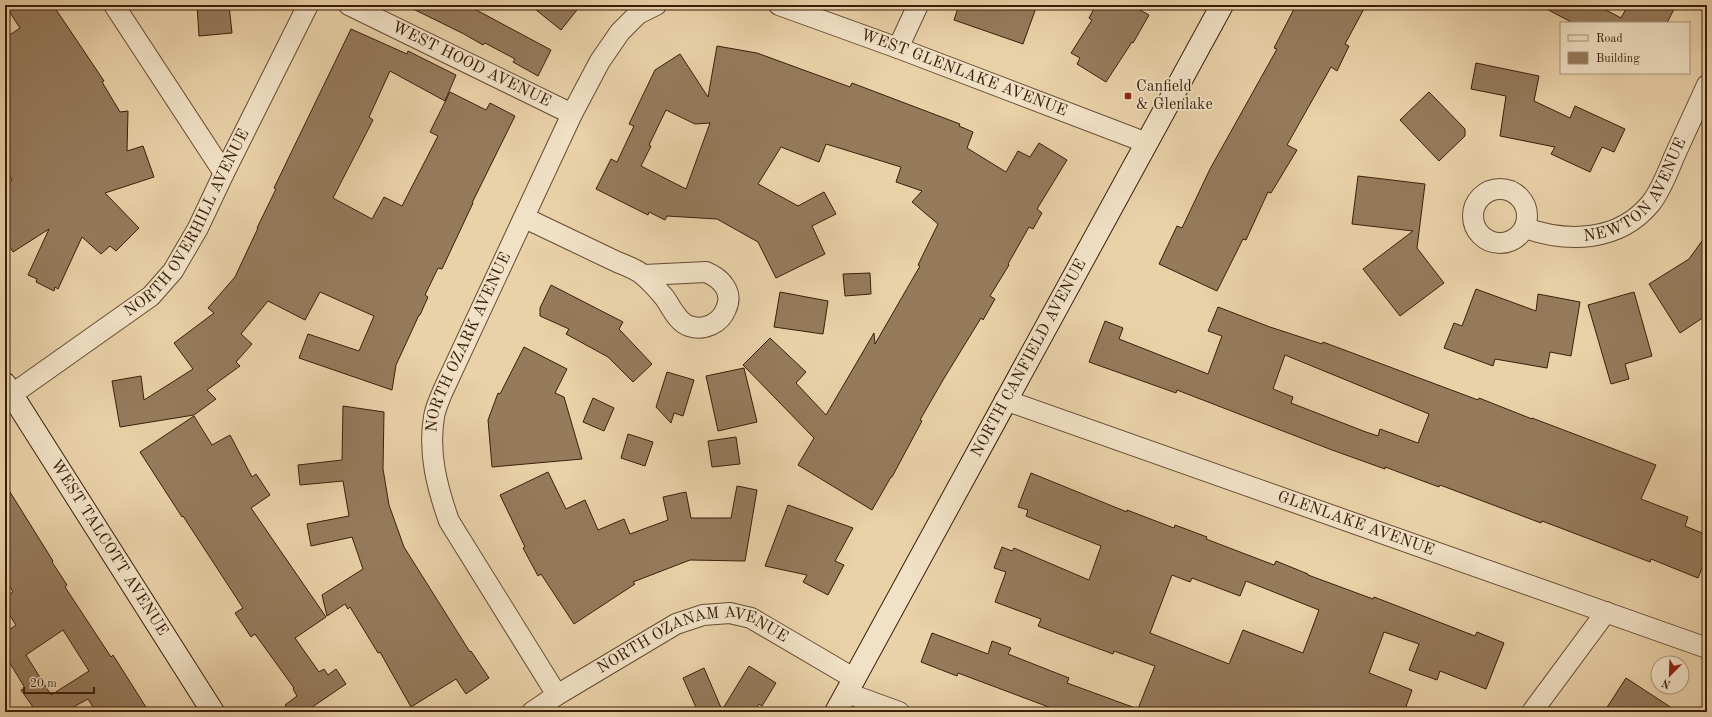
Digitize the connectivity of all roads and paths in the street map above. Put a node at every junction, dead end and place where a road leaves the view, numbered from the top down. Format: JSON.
{"nodes":[{"id":1,"x":114,"y":5,"type":"edge"},
{"id":2,"x":308,"y":5,"type":"edge"},
{"id":3,"x":349,"y":5,"type":"edge"},
{"id":4,"x":656,"y":5,"type":"edge"},
{"id":5,"x":779,"y":5,"type":"edge"},
{"id":6,"x":918,"y":5,"type":"edge"},
{"id":7,"x":1222,"y":5,"type":"edge"},
{"id":8,"x":898,"y":48,"type":"junction"},
{"id":9,"x":1707,"y":85,"type":"edge"},
{"id":10,"x":572,"y":114,"type":"junction"},
{"id":11,"x":1147,"y":144,"type":"junction"},
{"id":12,"x":224,"y":173,"type":"junction"},
{"id":13,"x":525,"y":218,"type":"junction"},
{"id":14,"x":1525,"y":228,"type":"dead end"},
{"id":15,"x":644,"y":275,"type":"dead end"},
{"id":16,"x":8,"y":390,"type":"edge"},
{"id":17,"x":1005,"y":400,"type":"junction"},
{"id":18,"x":1606,"y":612,"type":"junction"},
{"id":19,"x":1707,"y":648,"type":"edge"},
{"id":20,"x":851,"y":686,"type":"junction"},
{"id":21,"x":557,"y":695,"type":"junction"},
{"id":22,"x":213,"y":712,"type":"edge"},
{"id":23,"x":532,"y":712,"type":"edge"},
{"id":24,"x":836,"y":712,"type":"edge"},
{"id":25,"x":899,"y":712,"type":"edge"},
{"id":26,"x":1532,"y":712,"type":"edge"}],
"edges":[{"from":1,"to":12,"type":"street"},
{"from":2,"to":12,"type":"street","name":"NORTH OVERHILL AVENUE"},
{"from":3,"to":10,"type":"street","name":"WEST HOOD AVENUE"},
{"from":4,"to":10,"type":"street","name":"NORTH OZARK AVENUE"},
{"from":5,"to":8,"type":"street","name":"WEST GLENLAKE AVENUE"},
{"from":6,"to":8,"type":"street"},
{"from":7,"to":11,"type":"street","name":"NORTH CANFIELD AVENUE"},
{"from":8,"to":11,"type":"street","name":"WEST GLENLAKE AVENUE"},
{"from":9,"to":14,"type":"street","name":"NEWTON AVENUE"},
{"from":10,"to":13,"type":"street","name":"NORTH OZARK AVENUE"},
{"from":11,"to":17,"type":"street","name":"NORTH CANFIELD AVENUE"},
{"from":12,"to":16,"type":"street","name":"NORTH OVERHILL AVENUE"},
{"from":13,"to":15,"type":"street"},
{"from":13,"to":21,"type":"street","name":"NORTH OZARK AVENUE"},
{"from":16,"to":22,"type":"street","name":"WEST TALCOTT AVENUE"},
{"from":17,"to":18,"type":"street","name":"GLENLAKE AVENUE"},
{"from":17,"to":20,"type":"street","name":"NORTH CANFIELD AVENUE"},
{"from":18,"to":19,"type":"street","name":"GLENLAKE AVENUE"},
{"from":18,"to":26,"type":"street"},
{"from":20,"to":21,"type":"street","name":"NORTH OZANAM AVENUE"},
{"from":20,"to":24,"type":"street","name":"NORTH CANFIELD AVENUE"},
{"from":20,"to":25,"type":"street","name":"NORTH OZANAM AVENUE"},
{"from":21,"to":23,"type":"street","name":"NORTH OZANAM AVENUE"}]}
